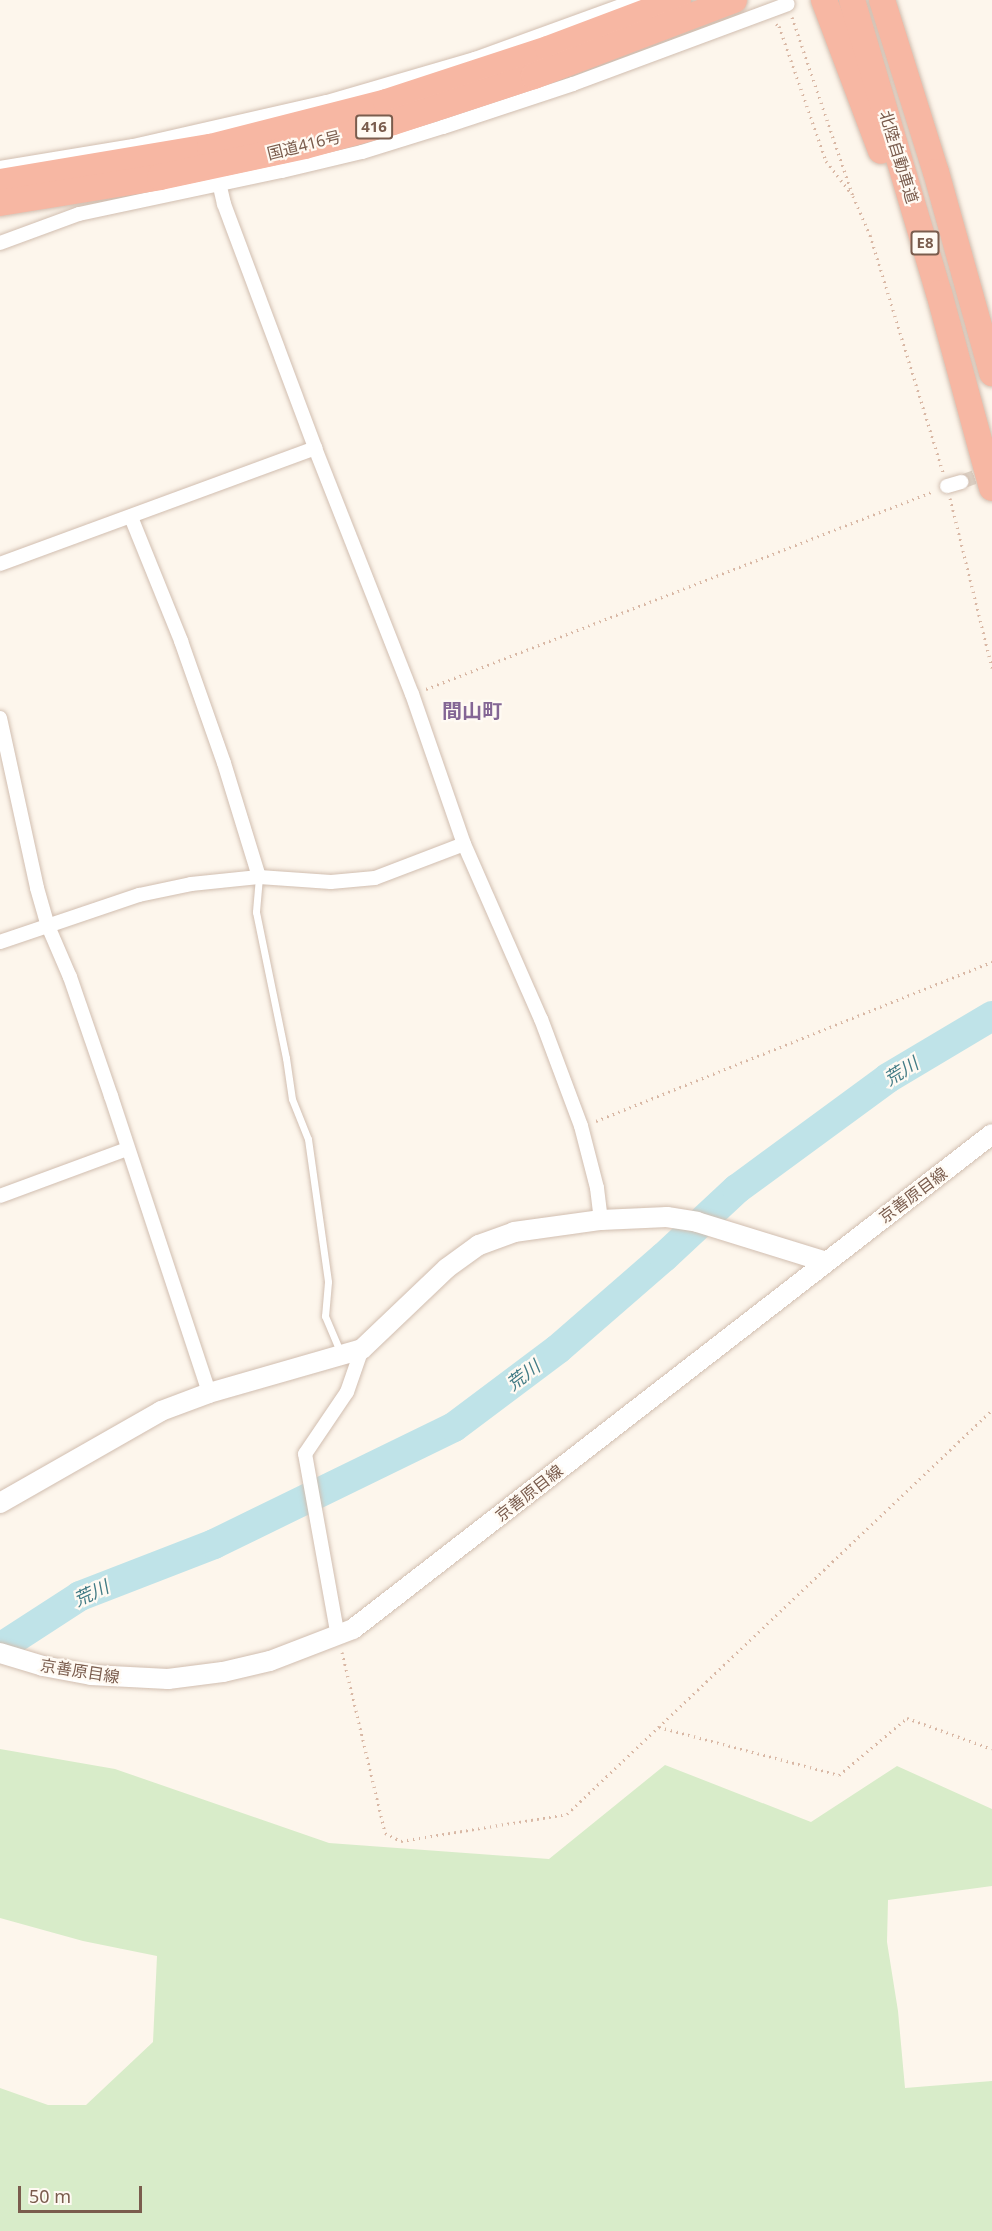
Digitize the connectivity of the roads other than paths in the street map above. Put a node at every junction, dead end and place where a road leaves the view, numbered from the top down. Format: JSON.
{"nodes":[{"id":1,"x":637,"y":0,"type":"edge"},
{"id":2,"x":678,"y":0,"type":"edge"},
{"id":3,"x":734,"y":0,"type":"edge"},
{"id":4,"x":852,"y":0,"type":"edge"},
{"id":5,"x":882,"y":0,"type":"edge"},
{"id":6,"x":895,"y":0,"type":"edge"},
{"id":7,"x":825,"y":2,"type":"edge"},
{"id":8,"x":624,"y":3,"type":"edge"},
{"id":9,"x":788,"y":4,"type":"road end"},
{"id":10,"x":212,"y":157,"type":"junction"},
{"id":11,"x":0,"y":168,"type":"edge"},
{"id":12,"x":0,"y":182,"type":"edge"},
{"id":13,"x":0,"y":203,"type":"edge"},
{"id":14,"x":0,"y":243,"type":"edge"},
{"id":15,"x":968,"y":282,"type":"junction"},
{"id":16,"x":992,"y":373,"type":"edge"},
{"id":17,"x":315,"y":448,"type":"junction"},
{"id":18,"x":982,"y":450,"type":"junction"},
{"id":19,"x":992,"y":488,"type":"edge"},
{"id":20,"x":131,"y":517,"type":"junction"},
{"id":21,"x":0,"y":564,"type":"edge"},
{"id":22,"x":0,"y":718,"type":"edge"},
{"id":23,"x":464,"y":844,"type":"junction"},
{"id":24,"x":259,"y":877,"type":"junction"},
{"id":25,"x":48,"y":926,"type":"junction"},
{"id":26,"x":0,"y":942,"type":"edge"},
{"id":27,"x":992,"y":1134,"type":"edge"},
{"id":28,"x":127,"y":1149,"type":"junction"},
{"id":29,"x":0,"y":1196,"type":"edge"},
{"id":30,"x":601,"y":1220,"type":"junction"},
{"id":31,"x":826,"y":1262,"type":"junction"},
{"id":32,"x":362,"y":1349,"type":"junction"},
{"id":33,"x":341,"y":1357,"type":"junction"},
{"id":34,"x":209,"y":1393,"type":"junction"},
{"id":35,"x":0,"y":1503,"type":"edge"},
{"id":36,"x":338,"y":1637,"type":"junction"},
{"id":37,"x":0,"y":1653,"type":"edge"}],
"edges":[{"from":1,"to":8,"type":"street"},
{"from":2,"to":10,"type":"highway","name":"国道416号","number":"416"},
{"from":3,"to":10,"type":"highway","name":"国道416号","number":"416"},
{"from":4,"to":18,"type":"highway","name":"北陸自動車道","number":"E8"},
{"from":5,"to":15,"type":"highway","name":"北陸自動車道"},
{"from":6,"to":15,"type":"highway"},
{"from":7,"to":18,"type":"highway"},
{"from":8,"to":10,"type":"street"},
{"from":9,"to":10,"type":"street"},
{"from":10,"to":11,"type":"street"},
{"from":10,"to":12,"type":"highway","name":"国道416号","number":"416"},
{"from":10,"to":13,"type":"highway","name":"国道416号","number":"416"},
{"from":10,"to":14,"type":"street"},
{"from":10,"to":17,"type":"street"},
{"from":15,"to":16,"type":"highway","name":"北陸自動車道"},
{"from":17,"to":20,"type":"street"},
{"from":17,"to":23,"type":"street"},
{"from":18,"to":19,"type":"highway","name":"北陸自動車道","number":"E8"},
{"from":20,"to":21,"type":"street"},
{"from":20,"to":24,"type":"street"},
{"from":22,"to":25,"type":"street"},
{"from":23,"to":24,"type":"street"},
{"from":23,"to":30,"type":"street"},
{"from":24,"to":25,"type":"street"},
{"from":24,"to":33,"type":"lane"},
{"from":25,"to":26,"type":"street"},
{"from":25,"to":28,"type":"street"},
{"from":27,"to":31,"type":"main road","name":"京善原目線"},
{"from":28,"to":29,"type":"street"},
{"from":28,"to":34,"type":"street"},
{"from":30,"to":31,"type":"main road"},
{"from":30,"to":32,"type":"main road"},
{"from":31,"to":36,"type":"main road","name":"京善原目線"},
{"from":32,"to":33,"type":"main road"},
{"from":32,"to":36,"type":"street"},
{"from":33,"to":34,"type":"main road"},
{"from":34,"to":35,"type":"main road"},
{"from":36,"to":37,"type":"main road","name":"京善原目線"}]}
